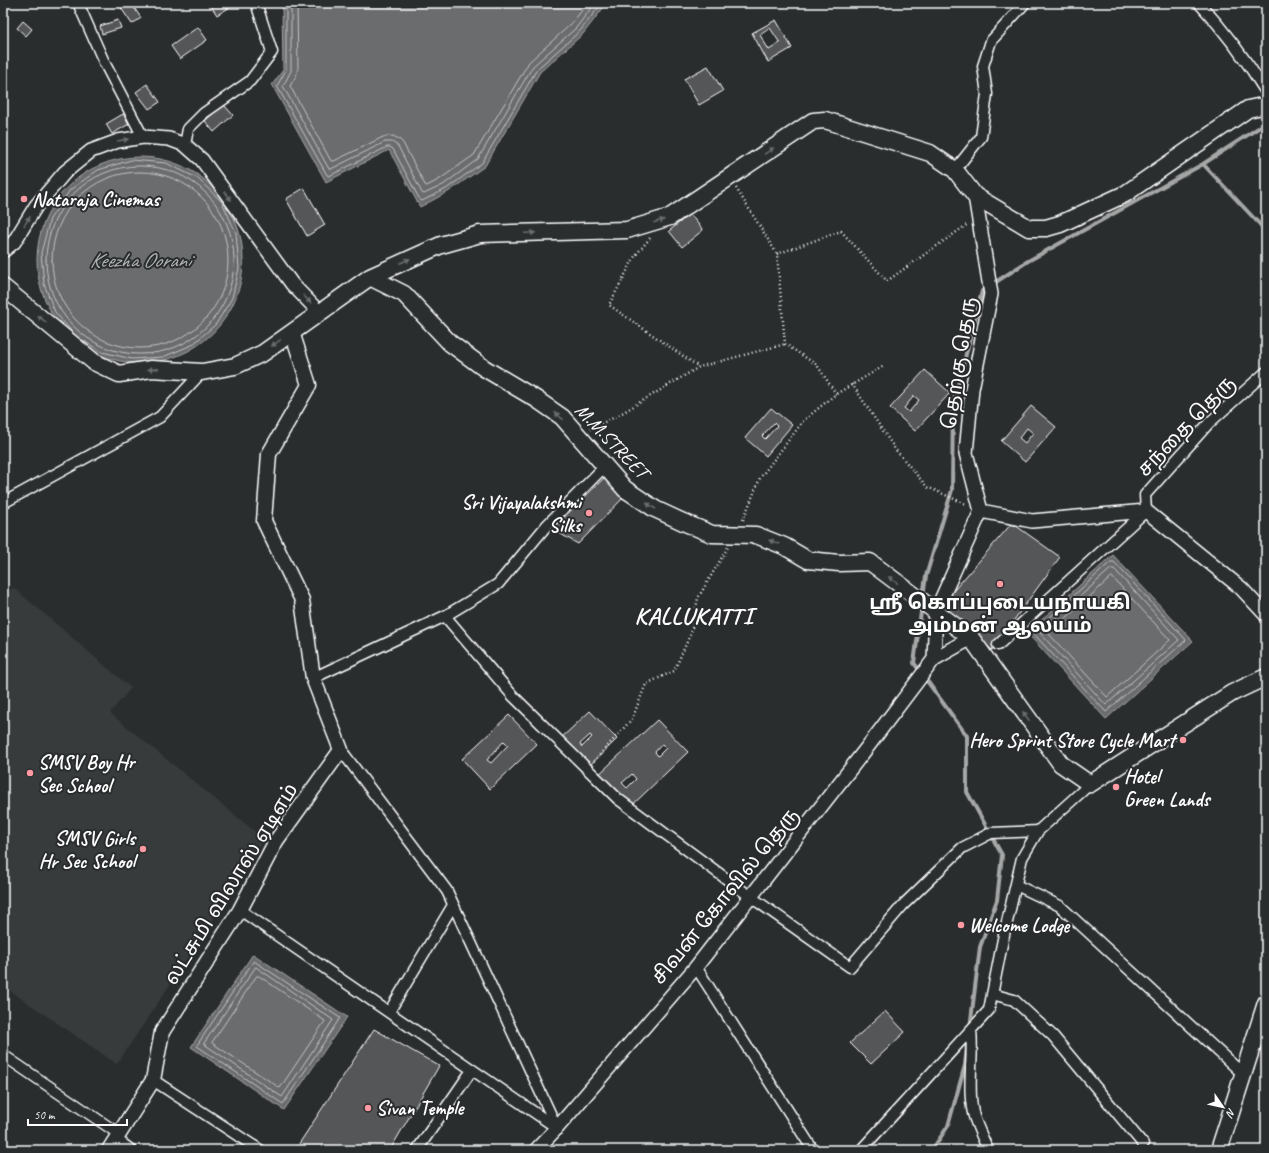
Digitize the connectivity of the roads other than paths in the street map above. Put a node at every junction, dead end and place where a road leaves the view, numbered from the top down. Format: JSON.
{"nodes":[{"id":1,"x":78,"y":3,"type":"edge"},
{"id":2,"x":256,"y":3,"type":"edge"},
{"id":3,"x":1025,"y":3,"type":"edge"},
{"id":4,"x":1199,"y":3,"type":"edge"},
{"id":5,"x":1266,"y":92,"type":"edge"},
{"id":6,"x":1266,"y":106,"type":"edge"},
{"id":7,"x":144,"y":137,"type":"junction"},
{"id":8,"x":184,"y":145,"type":"junction"},
{"id":9,"x":954,"y":170,"type":"junction"},
{"id":10,"x":975,"y":196,"type":"junction"},
{"id":11,"x":3,"y":251,"type":"edge"},
{"id":12,"x":370,"y":277,"type":"junction"},
{"id":13,"x":3,"y":286,"type":"edge"},
{"id":14,"x":320,"y":313,"type":"junction"},
{"id":15,"x":292,"y":332,"type":"junction"},
{"id":16,"x":202,"y":372,"type":"junction"},
{"id":17,"x":1266,"y":372,"type":"edge"},
{"id":18,"x":605,"y":466,"type":"junction"},
{"id":19,"x":3,"y":503,"type":"edge"},
{"id":20,"x":1146,"y":510,"type":"junction"},
{"id":21,"x":981,"y":511,"type":"junction"},
{"id":22,"x":936,"y":611,"type":"junction"},
{"id":23,"x":1266,"y":615,"type":"edge"},
{"id":24,"x":445,"y":616,"type":"junction"},
{"id":25,"x":971,"y":638,"type":"junction"},
{"id":26,"x":998,"y":645,"type":"dead end"},
{"id":27,"x":934,"y":659,"type":"junction"},
{"id":28,"x":1266,"y":677,"type":"edge"},
{"id":29,"x":313,"y":678,"type":"junction"},
{"id":30,"x":341,"y":750,"type":"junction"},
{"id":31,"x":1090,"y":784,"type":"junction"},
{"id":32,"x":1038,"y":831,"type":"junction"},
{"id":33,"x":1016,"y":885,"type":"junction"},
{"id":34,"x":751,"y":897,"type":"junction"},
{"id":35,"x":454,"y":905,"type":"junction"},
{"id":36,"x":240,"y":910,"type":"junction"},
{"id":37,"x":696,"y":967,"type":"junction"},
{"id":38,"x":992,"y":994,"type":"junction"},
{"id":39,"x":1266,"y":1003,"type":"edge"},
{"id":40,"x":389,"y":1012,"type":"junction"},
{"id":41,"x":971,"y":1030,"type":"junction"},
{"id":42,"x":3,"y":1055,"type":"edge"},
{"id":43,"x":472,"y":1070,"type":"junction"},
{"id":44,"x":1243,"y":1074,"type":"junction"},
{"id":45,"x":154,"y":1080,"type":"junction"},
{"id":46,"x":557,"y":1128,"type":"junction"},
{"id":47,"x":115,"y":1141,"type":"edge"},
{"id":48,"x":3,"y":1144,"type":"edge"},
{"id":49,"x":1143,"y":1148,"type":"edge"},
{"id":50,"x":12,"y":1150,"type":"edge"},
{"id":51,"x":131,"y":1150,"type":"edge"},
{"id":52,"x":260,"y":1150,"type":"edge"},
{"id":53,"x":417,"y":1150,"type":"edge"},
{"id":54,"x":536,"y":1150,"type":"edge"},
{"id":55,"x":813,"y":1150,"type":"edge"},
{"id":56,"x":861,"y":1150,"type":"edge"},
{"id":57,"x":988,"y":1150,"type":"edge"},
{"id":58,"x":1219,"y":1150,"type":"edge"}],
"edges":[{"from":1,"to":7,"type":"street"},
{"from":2,"to":8,"type":"street"},
{"from":3,"to":9,"type":"street"},
{"from":4,"to":5,"type":"street"},
{"from":6,"to":10,"type":"main road"},
{"from":7,"to":8,"type":"street"},
{"from":11,"to":7,"type":"street","one_way":true},
{"from":8,"to":14,"type":"street","one_way":true},
{"from":9,"to":10,"type":"main road"},
{"from":12,"to":9,"type":"main road","one_way":true},
{"from":10,"to":21,"type":"street","name":"தெற்கு தெரு"},
{"from":12,"to":14,"type":"main road"},
{"from":18,"to":12,"type":"main road","name":"M.M.STREET","one_way":true},
{"from":16,"to":13,"type":"main road","one_way":true},
{"from":14,"to":15,"type":"main road"},
{"from":15,"to":16,"type":"main road","one_way":true},
{"from":15,"to":29,"type":"main road"},
{"from":16,"to":19,"type":"street"},
{"from":17,"to":20,"type":"street","name":"சந்தை தெரு"},
{"from":22,"to":18,"type":"main road","name":"M.M.STREET","one_way":true},
{"from":18,"to":24,"type":"street"},
{"from":20,"to":21,"type":"street"},
{"from":20,"to":23,"type":"street"},
{"from":20,"to":26,"type":"street"},
{"from":21,"to":22,"type":"street"},
{"from":22,"to":25,"type":"main road","name":"M.M.STREET"},
{"from":22,"to":27,"type":"street"},
{"from":24,"to":29,"type":"street"},
{"from":24,"to":34,"type":"street"},
{"from":25,"to":27,"type":"street"},
{"from":31,"to":25,"type":"main road","name":"M.M.STREET","one_way":true},
{"from":27,"to":34,"type":"street","name":"சிவன் கோவில் தெரு"},
{"from":28,"to":31,"type":"main road"},
{"from":29,"to":30,"type":"main road"},
{"from":30,"to":35,"type":"street"},
{"from":30,"to":36,"type":"main road","name":"லட்சுமி விலாஸ் ஏடிஎம்"},
{"from":31,"to":32,"type":"street"},
{"from":32,"to":33,"type":"street"},
{"from":32,"to":34,"type":"street"},
{"from":33,"to":38,"type":"street"},
{"from":33,"to":44,"type":"street"},
{"from":34,"to":37,"type":"street","name":"சிவன் கோவில் தெரு"},
{"from":35,"to":40,"type":"street"},
{"from":35,"to":46,"type":"street"},
{"from":36,"to":40,"type":"street"},
{"from":36,"to":45,"type":"main road","name":"லட்சுமி விலாஸ் ஏடிஎம்"},
{"from":37,"to":46,"type":"street","name":"சிவன் கோவில் தெரு"},
{"from":37,"to":55,"type":"street"},
{"from":38,"to":41,"type":"street"},
{"from":38,"to":49,"type":"street"},
{"from":39,"to":44,"type":"main road"},
{"from":40,"to":43,"type":"street"},
{"from":41,"to":56,"type":"street"},
{"from":41,"to":57,"type":"street"},
{"from":42,"to":47,"type":"street"},
{"from":43,"to":46,"type":"street"},
{"from":43,"to":53,"type":"street"},
{"from":44,"to":58,"type":"main road"},
{"from":45,"to":47,"type":"main road"},
{"from":45,"to":52,"type":"street"},
{"from":46,"to":54,"type":"street","name":"சிவன் கோவில் தெரு"},
{"from":47,"to":51,"type":"street"},
{"from":48,"to":50,"type":"lane"}]}
